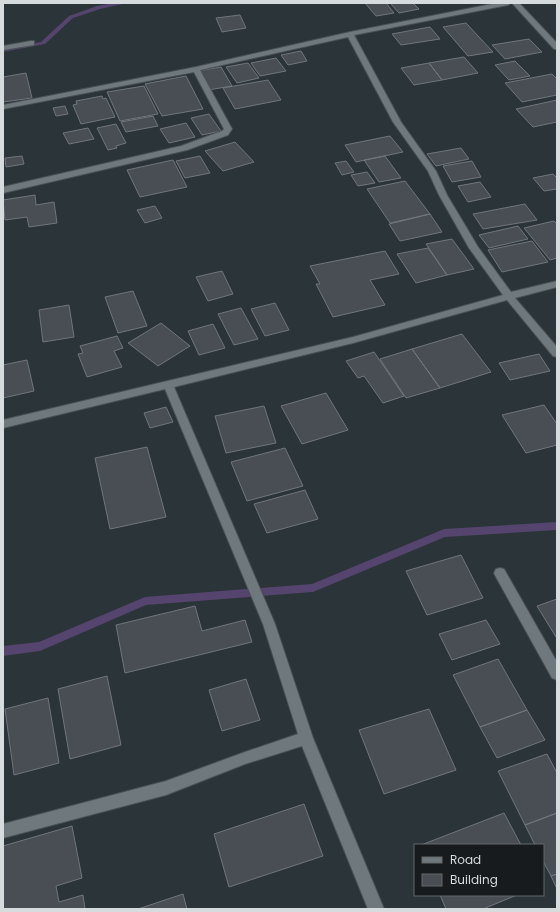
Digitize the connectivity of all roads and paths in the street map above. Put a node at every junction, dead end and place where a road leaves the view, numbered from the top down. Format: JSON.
{"nodes":[{"id":1,"x":508,"y":3,"type":"edge"},
{"id":2,"x":516,"y":3,"type":"edge"},
{"id":3,"x":350,"y":34,"type":"junction"},
{"id":4,"x":31,"y":43,"type":"dead end"},
{"id":5,"x":557,"y":47,"type":"edge"},
{"id":6,"x":3,"y":48,"type":"edge"},
{"id":7,"x":196,"y":69,"type":"junction"},
{"id":8,"x":3,"y":107,"type":"edge"},
{"id":9,"x":3,"y":190,"type":"edge"},
{"id":10,"x":557,"y":284,"type":"edge"},
{"id":11,"x":509,"y":296,"type":"junction"},
{"id":12,"x":557,"y":354,"type":"edge"},
{"id":13,"x":168,"y":384,"type":"junction"},
{"id":14,"x":3,"y":424,"type":"edge"},
{"id":15,"x":500,"y":573,"type":"dead end"},
{"id":16,"x":557,"y":674,"type":"edge"},
{"id":17,"x":306,"y":738,"type":"junction"},
{"id":18,"x":3,"y":831,"type":"edge"},
{"id":19,"x":376,"y":909,"type":"edge"}],
"edges":[{"from":1,"to":3,"type":"street"},
{"from":2,"to":5,"type":"street"},
{"from":3,"to":7,"type":"street"},
{"from":3,"to":11,"type":"street"},
{"from":4,"to":6,"type":"street"},
{"from":7,"to":8,"type":"street"},
{"from":7,"to":9,"type":"street"},
{"from":10,"to":11,"type":"street"},
{"from":11,"to":12,"type":"street"},
{"from":11,"to":13,"type":"street"},
{"from":13,"to":14,"type":"street"},
{"from":13,"to":17,"type":"street"},
{"from":15,"to":16,"type":"street"},
{"from":17,"to":18,"type":"street"},
{"from":17,"to":19,"type":"street"}]}
